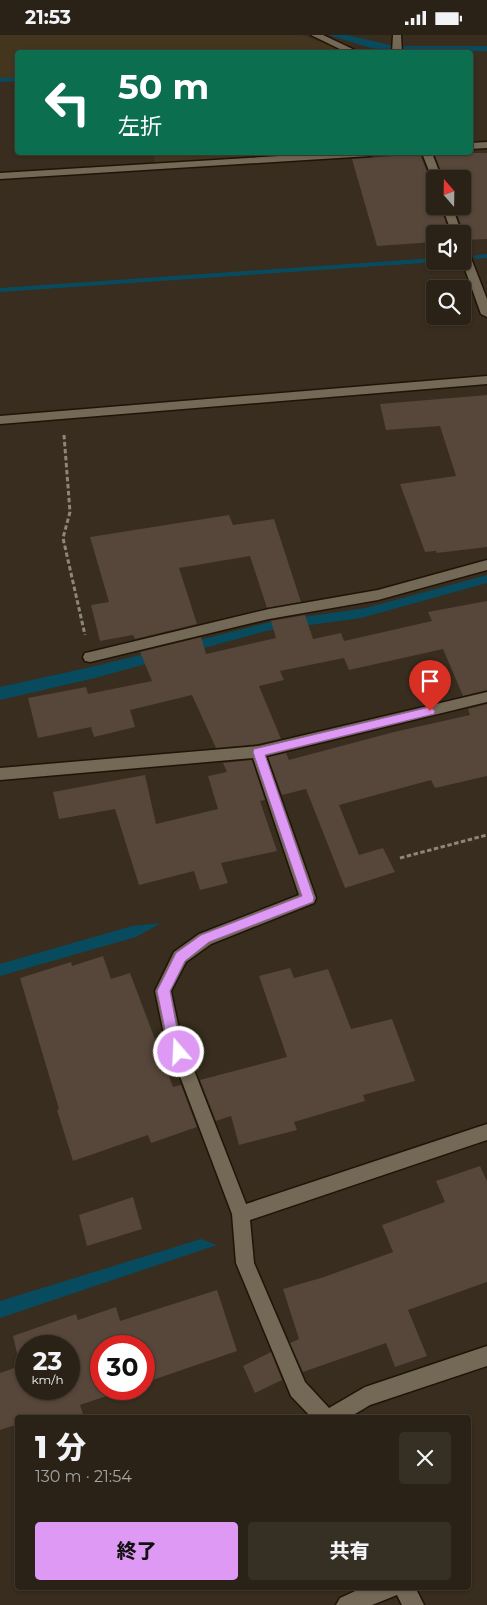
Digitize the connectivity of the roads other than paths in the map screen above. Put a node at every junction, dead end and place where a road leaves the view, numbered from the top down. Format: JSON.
{"nodes":[{"id":1,"x":315,"y":35,"type":"edge"},
{"id":2,"x":397,"y":36,"type":"edge"},
{"id":3,"x":350,"y":50,"type":"edge"},
{"id":4,"x":397,"y":50,"type":"edge"},
{"id":5,"x":487,"y":145,"type":"edge"},
{"id":6,"x":473,"y":146,"type":"edge"},
{"id":7,"x":338,"y":155,"type":"edge"},
{"id":8,"x":428,"y":155,"type":"edge"},
{"id":9,"x":434,"y":170,"type":"edge"},
{"id":10,"x":0,"y":176,"type":"edge"},
{"id":11,"x":470,"y":270,"type":"edge"},
{"id":12,"x":487,"y":314,"type":"edge"},
{"id":13,"x":487,"y":380,"type":"edge"},
{"id":14,"x":0,"y":420,"type":"edge"},
{"id":15,"x":487,"y":565,"type":"edge"},
{"id":16,"x":90,"y":657,"type":"road end"},
{"id":17,"x":487,"y":697,"type":"edge"},
{"id":18,"x":258,"y":752,"type":"junction"},
{"id":19,"x":0,"y":774,"type":"edge"},
{"id":20,"x":487,"y":1132,"type":"edge"},
{"id":21,"x":241,"y":1214,"type":"junction"},
{"id":22,"x":487,"y":1357,"type":"edge"},
{"id":23,"x":322,"y":1415,"type":"edge"},
{"id":24,"x":336,"y":1415,"type":"edge"},
{"id":25,"x":383,"y":1590,"type":"edge"},
{"id":26,"x":406,"y":1590,"type":"edge"},
{"id":27,"x":347,"y":1605,"type":"edge"},
{"id":28,"x":413,"y":1605,"type":"edge"}],
"edges":[{"from":1,"to":3,"type":"street"},
{"from":2,"to":4,"type":"street"},
{"from":5,"to":6,"type":"street"},
{"from":7,"to":10,"type":"street"},
{"from":8,"to":9,"type":"street"},
{"from":11,"to":12,"type":"street"},
{"from":13,"to":14,"type":"street"},
{"from":15,"to":16,"type":"street"},
{"from":17,"to":18,"type":"street"},
{"from":18,"to":19,"type":"street"},
{"from":18,"to":21,"type":"street"},
{"from":20,"to":21,"type":"street"},
{"from":21,"to":23,"type":"street"},
{"from":22,"to":24,"type":"street"},
{"from":25,"to":27,"type":"street"},
{"from":26,"to":28,"type":"street"}]}
